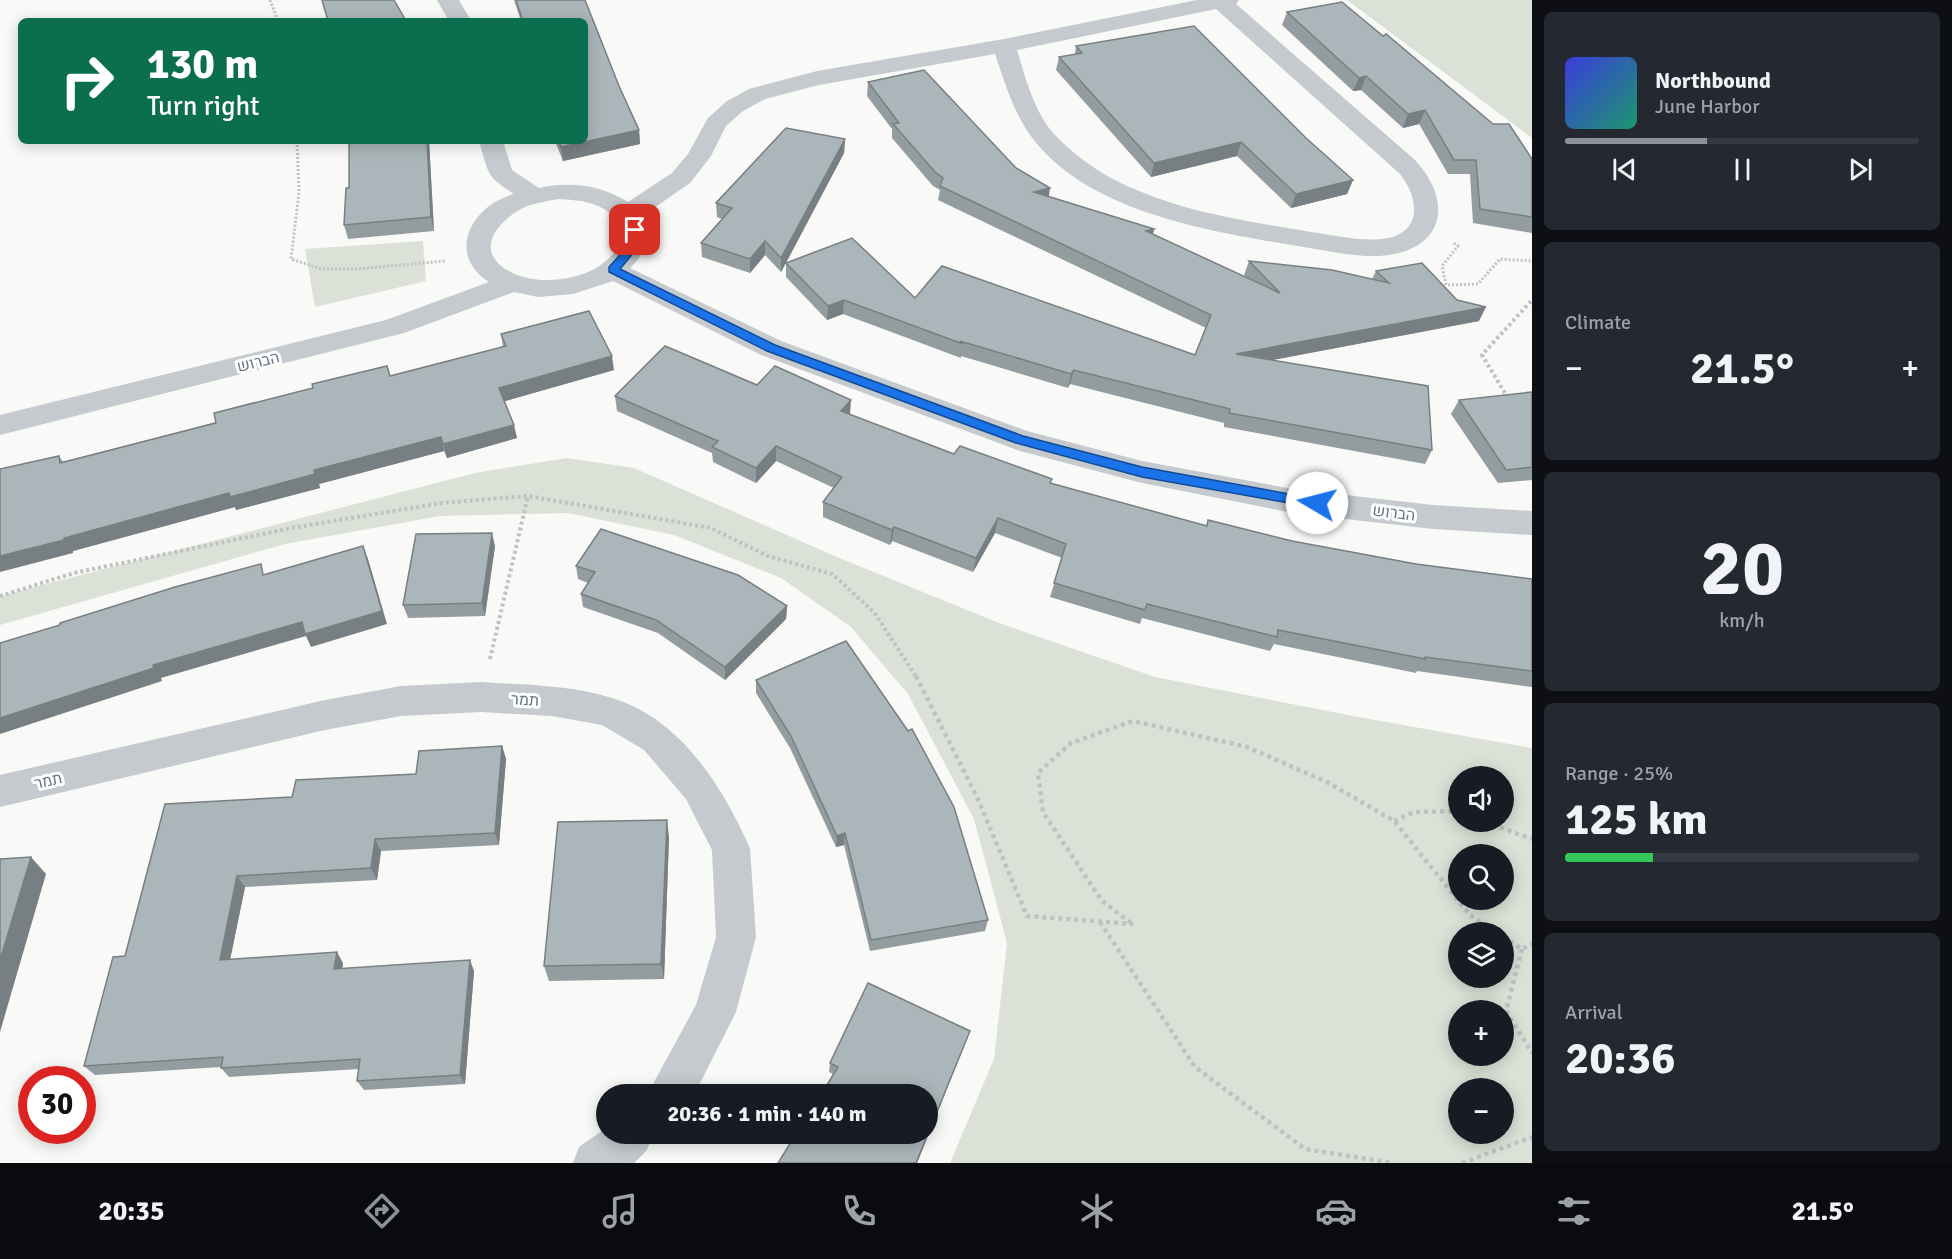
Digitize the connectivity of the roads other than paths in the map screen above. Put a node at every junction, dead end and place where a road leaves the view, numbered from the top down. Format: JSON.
{"nodes":[{"id":1,"x":448,"y":0,"type":"edge"},
{"id":2,"x":1224,"y":1,"type":"edge"},
{"id":3,"x":458,"y":18,"type":"edge"},
{"id":4,"x":1004,"y":46,"type":"junction"},
{"id":5,"x":492,"y":144,"type":"edge"},
{"id":6,"x":532,"y":195,"type":"junction"},
{"id":7,"x":628,"y":214,"type":"junction"},
{"id":8,"x":613,"y":270,"type":"junction"},
{"id":9,"x":512,"y":283,"type":"junction"},
{"id":10,"x":0,"y":425,"type":"edge"},
{"id":11,"x":1532,"y":523,"type":"edge"},
{"id":12,"x":0,"y":791,"type":"edge"},
{"id":13,"x":677,"y":1084,"type":"edge"},
{"id":14,"x":622,"y":1144,"type":"edge"},
{"id":15,"x":595,"y":1163,"type":"edge"}],
"edges":[{"from":1,"to":3,"type":"street"},
{"from":2,"to":4,"type":"street"},
{"from":2,"to":4,"type":"street"},
{"from":4,"to":7,"type":"street"},
{"from":5,"to":6,"type":"street"},
{"from":6,"to":7,"type":"street"},
{"from":6,"to":9,"type":"street"},
{"from":7,"to":8,"type":"street"},
{"from":8,"to":9,"type":"street"},
{"from":8,"to":11,"type":"street","name":"הברוש"},
{"from":9,"to":10,"type":"street","name":"הברוש"},
{"from":12,"to":13,"type":"street","name":"תמר"},
{"from":14,"to":15,"type":"street"}]}
